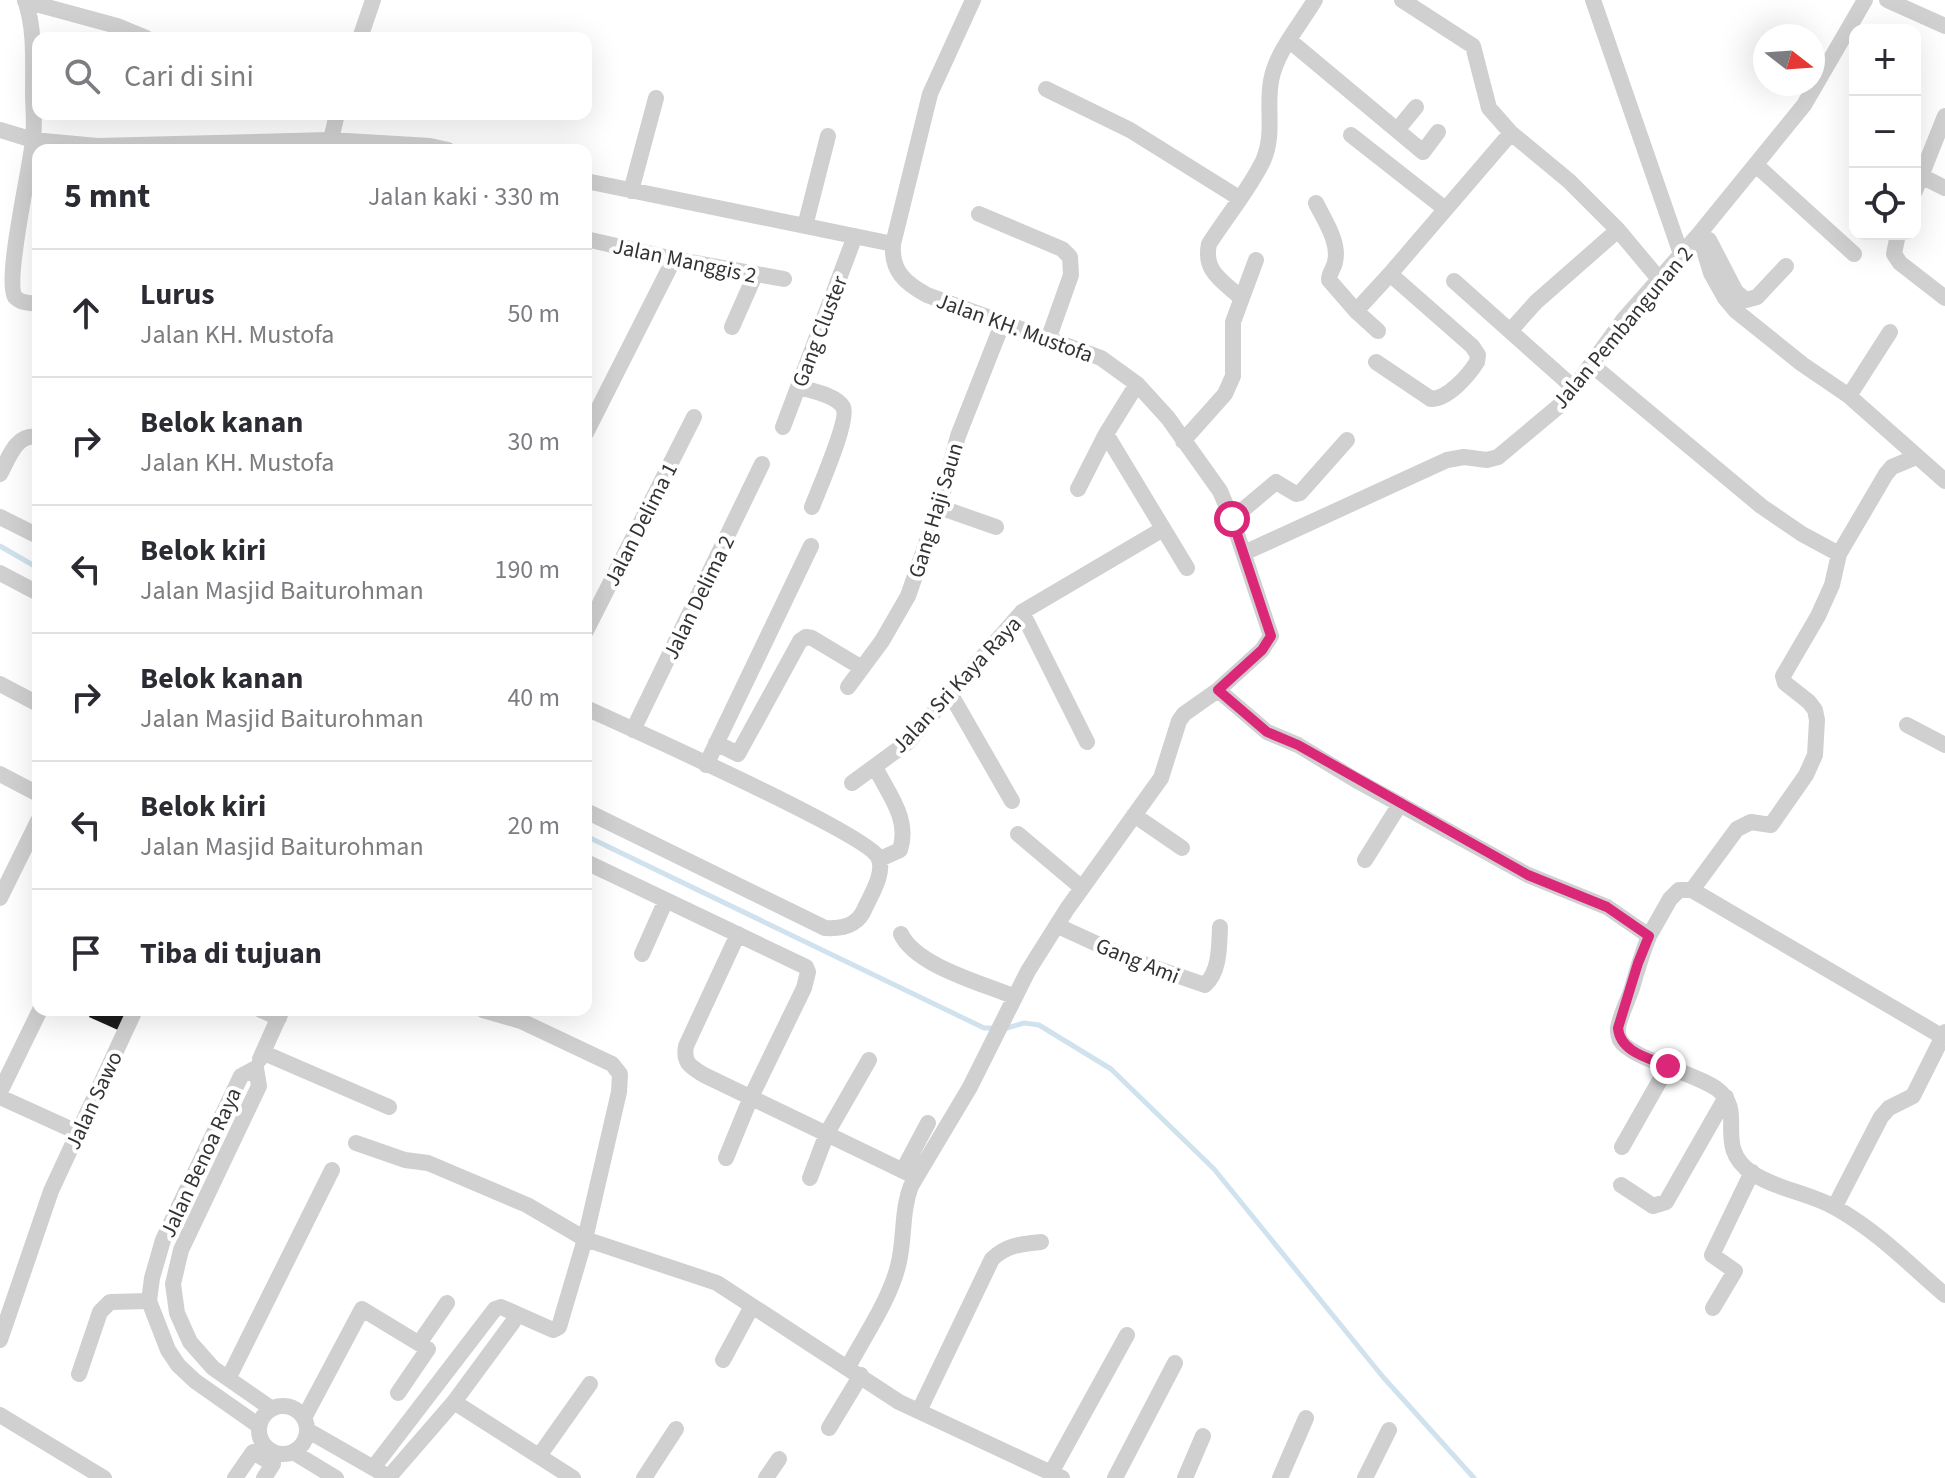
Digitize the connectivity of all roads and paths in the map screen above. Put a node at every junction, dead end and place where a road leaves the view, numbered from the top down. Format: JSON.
{"nodes":[{"id":1,"x":25,"y":0,"type":"edge"},
{"id":2,"x":373,"y":0,"type":"edge"},
{"id":3,"x":973,"y":0,"type":"edge"},
{"id":4,"x":1315,"y":0,"type":"edge"},
{"id":5,"x":1402,"y":0,"type":"edge"},
{"id":6,"x":1593,"y":0,"type":"edge"},
{"id":7,"x":1887,"y":0,"type":"edge"},
{"id":8,"x":1863,"y":1,"type":"edge"},
{"id":9,"x":1945,"y":26,"type":"edge"},
{"id":10,"x":130,"y":32,"type":"edge"},
{"id":11,"x":362,"y":32,"type":"edge"},
{"id":12,"x":32,"y":35,"type":"edge"},
{"id":13,"x":1290,"y":41,"type":"junction"},
{"id":14,"x":1046,"y":89,"type":"dead end"},
{"id":15,"x":656,"y":98,"type":"dead end"},
{"id":16,"x":1416,"y":107,"type":"dead end"},
{"id":17,"x":1945,"y":116,"type":"edge"},
{"id":18,"x":33,"y":120,"type":"edge"},
{"id":19,"x":335,"y":120,"type":"edge"},
{"id":20,"x":1398,"y":129,"type":"junction"},
{"id":21,"x":0,"y":130,"type":"edge"},
{"id":22,"x":1438,"y":132,"type":"dead end"},
{"id":23,"x":1511,"y":133,"type":"junction"},
{"id":24,"x":1351,"y":135,"type":"dead end"},
{"id":25,"x":828,"y":136,"type":"dead end"},
{"id":26,"x":33,"y":140,"type":"junction"},
{"id":27,"x":32,"y":144,"type":"edge"},
{"id":28,"x":65,"y":144,"type":"edge"},
{"id":29,"x":329,"y":144,"type":"edge"},
{"id":30,"x":32,"y":147,"type":"edge"},
{"id":31,"x":1756,"y":165,"type":"junction"},
{"id":32,"x":1921,"y":176,"type":"edge"},
{"id":33,"x":592,"y":182,"type":"edge"},
{"id":34,"x":1921,"y":184,"type":"edge"},
{"id":35,"x":1945,"y":188,"type":"edge"},
{"id":36,"x":631,"y":191,"type":"junction"},
{"id":37,"x":1239,"y":198,"type":"junction"},
{"id":38,"x":1316,"y":203,"type":"dead end"},
{"id":39,"x":1444,"y":208,"type":"junction"},
{"id":40,"x":979,"y":214,"type":"dead end"},
{"id":41,"x":805,"y":226,"type":"junction"},
{"id":42,"x":1618,"y":230,"type":"junction"},
{"id":43,"x":1699,"y":234,"type":"junction"},
{"id":44,"x":855,"y":236,"type":"junction"},
{"id":45,"x":592,"y":240,"type":"edge"},
{"id":46,"x":1897,"y":240,"type":"edge"},
{"id":47,"x":893,"y":244,"type":"junction"},
{"id":48,"x":1682,"y":253,"type":"junction"},
{"id":49,"x":1854,"y":254,"type":"dead end"},
{"id":50,"x":674,"y":259,"type":"junction"},
{"id":51,"x":1256,"y":260,"type":"dead end"},
{"id":52,"x":1786,"y":266,"type":"dead end"},
{"id":53,"x":1390,"y":274,"type":"junction"},
{"id":54,"x":755,"y":275,"type":"junction"},
{"id":55,"x":784,"y":279,"type":"dead end"},
{"id":56,"x":1659,"y":279,"type":"junction"},
{"id":57,"x":1454,"y":281,"type":"dead end"},
{"id":58,"x":7,"y":292,"type":"edge"},
{"id":59,"x":1241,"y":298,"type":"junction"},
{"id":60,"x":1945,"y":298,"type":"edge"},
{"id":61,"x":32,"y":303,"type":"edge"},
{"id":62,"x":1356,"y":311,"type":"junction"},
{"id":63,"x":1003,"y":322,"type":"junction"},
{"id":64,"x":732,"y":327,"type":"dead end"},
{"id":65,"x":1378,"y":331,"type":"dead end"},
{"id":66,"x":1510,"y":331,"type":"junction"},
{"id":67,"x":1890,"y":332,"type":"dead end"},
{"id":68,"x":1049,"y":337,"type":"junction"},
{"id":69,"x":1376,"y":362,"type":"dead end"},
{"id":70,"x":1592,"y":365,"type":"junction"},
{"id":71,"x":1137,"y":384,"type":"junction"},
{"id":72,"x":799,"y":387,"type":"junction"},
{"id":73,"x":1574,"y":388,"type":"junction"},
{"id":74,"x":1849,"y":396,"type":"junction"},
{"id":75,"x":694,"y":417,"type":"dead end"},
{"id":76,"x":592,"y":421,"type":"edge"},
{"id":77,"x":783,"y":427,"type":"dead end"},
{"id":78,"x":1106,"y":434,"type":"junction"},
{"id":79,"x":32,"y":436,"type":"edge"},
{"id":80,"x":1347,"y":440,"type":"dead end"},
{"id":81,"x":1183,"y":441,"type":"junction"},
{"id":82,"x":1914,"y":458,"type":"junction"},
{"id":83,"x":762,"y":464,"type":"dead end"},
{"id":84,"x":0,"y":474,"type":"edge"},
{"id":85,"x":1945,"y":481,"type":"edge"},
{"id":86,"x":1078,"y":489,"type":"dead end"},
{"id":87,"x":812,"y":507,"type":"dead end"},
{"id":88,"x":939,"y":507,"type":"junction"},
{"id":89,"x":0,"y":517,"type":"edge"},
{"id":90,"x":1232,"y":519,"type":"junction"},
{"id":91,"x":996,"y":527,"type":"dead end"},
{"id":92,"x":1163,"y":529,"type":"junction"},
{"id":93,"x":32,"y":533,"type":"edge"},
{"id":94,"x":811,"y":546,"type":"dead end"},
{"id":95,"x":1244,"y":553,"type":"junction"},
{"id":96,"x":1839,"y":554,"type":"junction"},
{"id":97,"x":1187,"y":568,"type":"dead end"},
{"id":98,"x":0,"y":573,"type":"edge"},
{"id":99,"x":32,"y":590,"type":"edge"},
{"id":100,"x":1022,"y":612,"type":"junction"},
{"id":101,"x":592,"y":619,"type":"edge"},
{"id":102,"x":862,"y":668,"type":"junction"},
{"id":103,"x":0,"y":684,"type":"edge"},
{"id":104,"x":848,"y":687,"type":"dead end"},
{"id":105,"x":1218,"y":690,"type":"junction"},
{"id":106,"x":951,"y":695,"type":"junction"},
{"id":107,"x":32,"y":701,"type":"edge"},
{"id":108,"x":592,"y":711,"type":"edge"},
{"id":109,"x":1907,"y":725,"type":"dead end"},
{"id":110,"x":633,"y":730,"type":"junction"},
{"id":111,"x":1087,"y":742,"type":"dead end"},
{"id":112,"x":716,"y":743,"type":"junction"},
{"id":113,"x":1945,"y":745,"type":"edge"},
{"id":114,"x":706,"y":765,"type":"junction"},
{"id":115,"x":875,"y":767,"type":"junction"},
{"id":116,"x":0,"y":774,"type":"edge"},
{"id":117,"x":852,"y":783,"type":"dead end"},
{"id":118,"x":32,"y":791,"type":"edge"},
{"id":119,"x":1012,"y":801,"type":"dead end"},
{"id":120,"x":1400,"y":804,"type":"junction"},
{"id":121,"x":592,"y":814,"type":"edge"},
{"id":122,"x":1134,"y":815,"type":"junction"},
{"id":123,"x":32,"y":833,"type":"edge"},
{"id":124,"x":1018,"y":834,"type":"dead end"},
{"id":125,"x":1182,"y":848,"type":"dead end"},
{"id":126,"x":880,"y":859,"type":"junction"},
{"id":127,"x":1365,"y":860,"type":"dead end"},
{"id":128,"x":592,"y":865,"type":"edge"},
{"id":129,"x":1082,"y":888,"type":"junction"},
{"id":130,"x":1692,"y":890,"type":"junction"},
{"id":131,"x":0,"y":898,"type":"edge"},
{"id":132,"x":666,"y":900,"type":"junction"},
{"id":133,"x":1058,"y":926,"type":"junction"},
{"id":134,"x":1220,"y":927,"type":"dead end"},
{"id":135,"x":738,"y":934,"type":"junction"},
{"id":136,"x":901,"y":934,"type":"dead end"},
{"id":137,"x":1649,"y":936,"type":"junction"},
{"id":138,"x":642,"y":954,"type":"dead end"},
{"id":139,"x":1015,"y":997,"type":"junction"},
{"id":140,"x":37,"y":1016,"type":"edge"},
{"id":141,"x":132,"y":1016,"type":"edge"},
{"id":142,"x":279,"y":1016,"type":"edge"},
{"id":143,"x":501,"y":1016,"type":"edge"},
{"id":144,"x":1944,"y":1035,"type":"edge"},
{"id":145,"x":260,"y":1060,"type":"junction"},
{"id":146,"x":869,"y":1060,"type":"dead end"},
{"id":147,"x":1668,"y":1066,"type":"junction"},
{"id":148,"x":0,"y":1094,"type":"edge"},
{"id":149,"x":751,"y":1097,"type":"junction"},
{"id":150,"x":1726,"y":1097,"type":"junction"},
{"id":151,"x":389,"y":1107,"type":"dead end"},
{"id":152,"x":928,"y":1123,"type":"dead end"},
{"id":153,"x":77,"y":1132,"type":"junction"},
{"id":154,"x":827,"y":1133,"type":"junction"},
{"id":155,"x":356,"y":1143,"type":"dead end"},
{"id":156,"x":1622,"y":1147,"type":"dead end"},
{"id":157,"x":726,"y":1158,"type":"dead end"},
{"id":158,"x":332,"y":1170,"type":"dead end"},
{"id":159,"x":1752,"y":1172,"type":"junction"},
{"id":160,"x":909,"y":1173,"type":"junction"},
{"id":161,"x":810,"y":1178,"type":"dead end"},
{"id":162,"x":1621,"y":1185,"type":"dead end"},
{"id":163,"x":1835,"y":1206,"type":"junction"},
{"id":164,"x":585,"y":1239,"type":"junction"},
{"id":165,"x":1041,"y":1242,"type":"dead end"},
{"id":166,"x":1945,"y":1295,"type":"edge"},
{"id":167,"x":149,"y":1301,"type":"junction"},
{"id":168,"x":447,"y":1303,"type":"dead end"},
{"id":169,"x":751,"y":1308,"type":"junction"},
{"id":170,"x":1713,"y":1308,"type":"dead end"},
{"id":171,"x":513,"y":1322,"type":"dead end"},
{"id":172,"x":1127,"y":1335,"type":"dead end"},
{"id":173,"x":0,"y":1340,"type":"edge"},
{"id":174,"x":420,"y":1342,"type":"junction"},
{"id":175,"x":723,"y":1360,"type":"dead end"},
{"id":176,"x":1175,"y":1363,"type":"dead end"},
{"id":177,"x":854,"y":1371,"type":"junction"},
{"id":178,"x":79,"y":1374,"type":"dead end"},
{"id":179,"x":229,"y":1377,"type":"junction"},
{"id":180,"x":590,"y":1384,"type":"dead end"},
{"id":181,"x":398,"y":1393,"type":"dead end"},
{"id":182,"x":454,"y":1402,"type":"junction"},
{"id":183,"x":272,"y":1409,"type":"junction"},
{"id":184,"x":919,"y":1411,"type":"junction"},
{"id":185,"x":0,"y":1415,"type":"edge"},
{"id":186,"x":1306,"y":1418,"type":"dead end"},
{"id":187,"x":306,"y":1424,"type":"junction"},
{"id":188,"x":259,"y":1426,"type":"junction"},
{"id":189,"x":829,"y":1428,"type":"dead end"},
{"id":190,"x":676,"y":1429,"type":"dead end"},
{"id":191,"x":1389,"y":1430,"type":"dead end"},
{"id":192,"x":1203,"y":1436,"type":"dead end"},
{"id":193,"x":293,"y":1452,"type":"junction"},
{"id":194,"x":539,"y":1456,"type":"junction"},
{"id":195,"x":779,"y":1459,"type":"dead end"},
{"id":196,"x":80,"y":1462,"type":"junction"},
{"id":197,"x":373,"y":1468,"type":"junction"},
{"id":198,"x":1056,"y":1475,"type":"edge"},
{"id":199,"x":69,"y":1478,"type":"edge"},
{"id":200,"x":104,"y":1478,"type":"edge"},
{"id":201,"x":235,"y":1478,"type":"edge"},
{"id":202,"x":264,"y":1478,"type":"edge"},
{"id":203,"x":336,"y":1478,"type":"edge"},
{"id":204,"x":390,"y":1478,"type":"edge"},
{"id":205,"x":573,"y":1478,"type":"edge"},
{"id":206,"x":644,"y":1478,"type":"edge"},
{"id":207,"x":766,"y":1478,"type":"edge"},
{"id":208,"x":1115,"y":1478,"type":"edge"},
{"id":209,"x":1185,"y":1478,"type":"edge"},
{"id":210,"x":1280,"y":1478,"type":"edge"},
{"id":211,"x":1365,"y":1478,"type":"edge"}],
"edges":[{"from":1,"to":10,"type":"street"},
{"from":1,"to":12,"type":"street"},
{"from":2,"to":11,"type":"street"},
{"from":3,"to":47,"type":"street"},
{"from":4,"to":13,"type":"street"},
{"from":5,"to":23,"type":"street"},
{"from":6,"to":48,"type":"street"},
{"from":7,"to":9,"type":"street"},
{"from":8,"to":31,"type":"street","name":"Jalan Pembangunan 2"},
{"from":13,"to":20,"type":"street"},
{"from":13,"to":37,"type":"street"},
{"from":14,"to":37,"type":"street"},
{"from":15,"to":36,"type":"street"},
{"from":16,"to":20,"type":"street"},
{"from":17,"to":32,"type":"street"},
{"from":18,"to":26,"type":"street"},
{"from":19,"to":29,"type":"street"},
{"from":20,"to":22,"type":"street"},
{"from":21,"to":26,"type":"street"},
{"from":23,"to":39,"type":"street"},
{"from":23,"to":42,"type":"street"},
{"from":24,"to":39,"type":"street"},
{"from":25,"to":41,"type":"street"},
{"from":26,"to":27,"type":"street"},
{"from":26,"to":28,"type":"street"},
{"from":30,"to":58,"type":"street"},
{"from":31,"to":43,"type":"street","name":"Jalan Pembangunan 2"},
{"from":31,"to":49,"type":"street"},
{"from":33,"to":36,"type":"street"},
{"from":34,"to":35,"type":"street"},
{"from":36,"to":41,"type":"street"},
{"from":37,"to":59,"type":"street"},
{"from":38,"to":62,"type":"street"},
{"from":39,"to":53,"type":"street"},
{"from":40,"to":68,"type":"street"},
{"from":41,"to":44,"type":"street"},
{"from":42,"to":56,"type":"street"},
{"from":42,"to":66,"type":"street"},
{"from":43,"to":48,"type":"street","name":"Jalan Pembangunan 2"},
{"from":43,"to":52,"type":"street"},
{"from":43,"to":74,"type":"street"},
{"from":44,"to":47,"type":"street"},
{"from":44,"to":72,"type":"street","name":"Gang Cluster"},
{"from":45,"to":50,"type":"street","name":"Jalan Manggis 2"},
{"from":46,"to":60,"type":"street"},
{"from":47,"to":63,"type":"street","name":"Jalan KH. Mustofa"},
{"from":48,"to":56,"type":"street","name":"Jalan Pembangunan 2"},
{"from":50,"to":54,"type":"street","name":"Jalan Manggis 2"},
{"from":50,"to":76,"type":"street"},
{"from":51,"to":59,"type":"street"},
{"from":53,"to":62,"type":"street"},
{"from":53,"to":69,"type":"street"},
{"from":54,"to":55,"type":"street","name":"Jalan Manggis 2"},
{"from":54,"to":64,"type":"street"},
{"from":56,"to":70,"type":"street","name":"Jalan Pembangunan 2"},
{"from":57,"to":66,"type":"street"},
{"from":58,"to":61,"type":"street"},
{"from":59,"to":81,"type":"street"},
{"from":62,"to":65,"type":"street"},
{"from":63,"to":68,"type":"street","name":"Jalan KH. Mustofa"},
{"from":63,"to":88,"type":"street","name":"Gang Haji Saun"},
{"from":66,"to":73,"type":"street"},
{"from":67,"to":74,"type":"street"},
{"from":68,"to":71,"type":"street","name":"Jalan KH. Mustofa"},
{"from":70,"to":73,"type":"street","name":"Jalan Pembangunan 2"},
{"from":70,"to":96,"type":"street"},
{"from":71,"to":78,"type":"street"},
{"from":71,"to":81,"type":"street","name":"Jalan KH. Mustofa"},
{"from":72,"to":77,"type":"street","name":"Gang Cluster"},
{"from":72,"to":87,"type":"street"},
{"from":73,"to":95,"type":"street","name":"Jalan Pembangunan 2"},
{"from":74,"to":82,"type":"street"},
{"from":75,"to":101,"type":"street","name":"Jalan Delima 1"},
{"from":78,"to":86,"type":"street"},
{"from":78,"to":92,"type":"street"},
{"from":79,"to":84,"type":"street"},
{"from":80,"to":90,"type":"street"},
{"from":81,"to":90,"type":"street","name":"Jalan KH. Mustofa"},
{"from":82,"to":85,"type":"street"},
{"from":82,"to":96,"type":"street"},
{"from":83,"to":110,"type":"street","name":"Jalan Delima 2"},
{"from":88,"to":91,"type":"street"},
{"from":88,"to":102,"type":"street","name":"Gang Haji Saun"},
{"from":89,"to":93,"type":"street"},
{"from":90,"to":95,"type":"street","name":"Jalan KH. Mustofa"},
{"from":92,"to":97,"type":"street"},
{"from":92,"to":100,"type":"street","name":"Jalan Sri Kaya Raya"},
{"from":94,"to":112,"type":"street"},
{"from":95,"to":105,"type":"street","name":"Jalan KH. Mustofa"},
{"from":96,"to":130,"type":"street"},
{"from":98,"to":99,"type":"street"},
{"from":100,"to":106,"type":"street","name":"Jalan Sri Kaya Raya"},
{"from":100,"to":111,"type":"street"},
{"from":102,"to":104,"type":"street","name":"Gang Haji Saun"},
{"from":102,"to":112,"type":"street"},
{"from":103,"to":107,"type":"street"},
{"from":105,"to":120,"type":"street"},
{"from":105,"to":122,"type":"street","name":"Jalan KH. Mustofa"},
{"from":106,"to":115,"type":"street","name":"Jalan Sri Kaya Raya"},
{"from":106,"to":119,"type":"street"},
{"from":108,"to":110,"type":"street"},
{"from":109,"to":113,"type":"street"},
{"from":110,"to":114,"type":"street"},
{"from":112,"to":114,"type":"street"},
{"from":114,"to":126,"type":"street"},
{"from":115,"to":117,"type":"street","name":"Jalan Sri Kaya Raya"},
{"from":115,"to":126,"type":"street","name":"Jalan Sri Kaya Raya"},
{"from":116,"to":118,"type":"street"},
{"from":120,"to":127,"type":"street"},
{"from":120,"to":137,"type":"street"},
{"from":121,"to":126,"type":"street"},
{"from":122,"to":125,"type":"street"},
{"from":122,"to":129,"type":"street","name":"Jalan KH. Mustofa"},
{"from":123,"to":131,"type":"street"},
{"from":124,"to":129,"type":"street"},
{"from":128,"to":132,"type":"street"},
{"from":129,"to":133,"type":"street","name":"Jalan KH. Mustofa"},
{"from":130,"to":137,"type":"street"},
{"from":130,"to":144,"type":"street"},
{"from":132,"to":135,"type":"street"},
{"from":132,"to":138,"type":"street"},
{"from":133,"to":134,"type":"street","name":"Gang Ami"},
{"from":133,"to":139,"type":"street","name":"Jalan KH. Mustofa"},
{"from":135,"to":149,"type":"street"},
{"from":135,"to":149,"type":"street"},
{"from":136,"to":139,"type":"street"},
{"from":137,"to":147,"type":"street"},
{"from":139,"to":160,"type":"street","name":"Jalan KH. Mustofa"},
{"from":140,"to":148,"type":"street"},
{"from":141,"to":153,"type":"street","name":"Jalan Sawo"},
{"from":142,"to":145,"type":"street"},
{"from":143,"to":164,"type":"street"},
{"from":144,"to":163,"type":"street"},
{"from":145,"to":151,"type":"street"},
{"from":145,"to":167,"type":"street","name":"Jalan Benoa Raya"},
{"from":145,"to":179,"type":"street","name":"Jalan Benoa Raya"},
{"from":146,"to":154,"type":"street"},
{"from":147,"to":150,"type":"street"},
{"from":147,"to":156,"type":"street"},
{"from":148,"to":153,"type":"street"},
{"from":149,"to":154,"type":"street"},
{"from":149,"to":157,"type":"street"},
{"from":150,"to":159,"type":"street"},
{"from":150,"to":162,"type":"street"},
{"from":152,"to":160,"type":"street"},
{"from":153,"to":173,"type":"street","name":"Jalan Sawo"},
{"from":154,"to":160,"type":"street"},
{"from":154,"to":161,"type":"street"},
{"from":155,"to":164,"type":"street"},
{"from":158,"to":179,"type":"street"},
{"from":159,"to":163,"type":"street"},
{"from":159,"to":170,"type":"street"},
{"from":160,"to":177,"type":"street"},
{"from":163,"to":166,"type":"street"},
{"from":164,"to":169,"type":"street"},
{"from":164,"to":197,"type":"street"},
{"from":165,"to":184,"type":"street"},
{"from":167,"to":178,"type":"street"},
{"from":167,"to":188,"type":"street"},
{"from":168,"to":174,"type":"street"},
{"from":169,"to":175,"type":"street"},
{"from":169,"to":177,"type":"street"},
{"from":171,"to":182,"type":"street"},
{"from":172,"to":198,"type":"street"},
{"from":174,"to":181,"type":"street"},
{"from":174,"to":187,"type":"street"},
{"from":176,"to":208,"type":"street"},
{"from":177,"to":184,"type":"street"},
{"from":177,"to":189,"type":"street"},
{"from":179,"to":183,"type":"street","name":"Jalan Benoa Raya"},
{"from":180,"to":194,"type":"street"},
{"from":182,"to":194,"type":"street"},
{"from":182,"to":204,"type":"street"},
{"from":183,"to":187,"type":"street"},
{"from":183,"to":188,"type":"street"},
{"from":184,"to":198,"type":"street"},
{"from":185,"to":196,"type":"street"},
{"from":186,"to":210,"type":"street"},
{"from":187,"to":193,"type":"street"},
{"from":187,"to":197,"type":"street"},
{"from":188,"to":193,"type":"street"},
{"from":190,"to":206,"type":"street"},
{"from":191,"to":211,"type":"street"},
{"from":192,"to":209,"type":"street"},
{"from":193,"to":203,"type":"street"},
{"from":194,"to":205,"type":"street"},
{"from":195,"to":207,"type":"street"},
{"from":196,"to":199,"type":"street"},
{"from":196,"to":200,"type":"street"},
{"from":197,"to":204,"type":"street"},
{"from":201,"to":202,"type":"street"}]}
